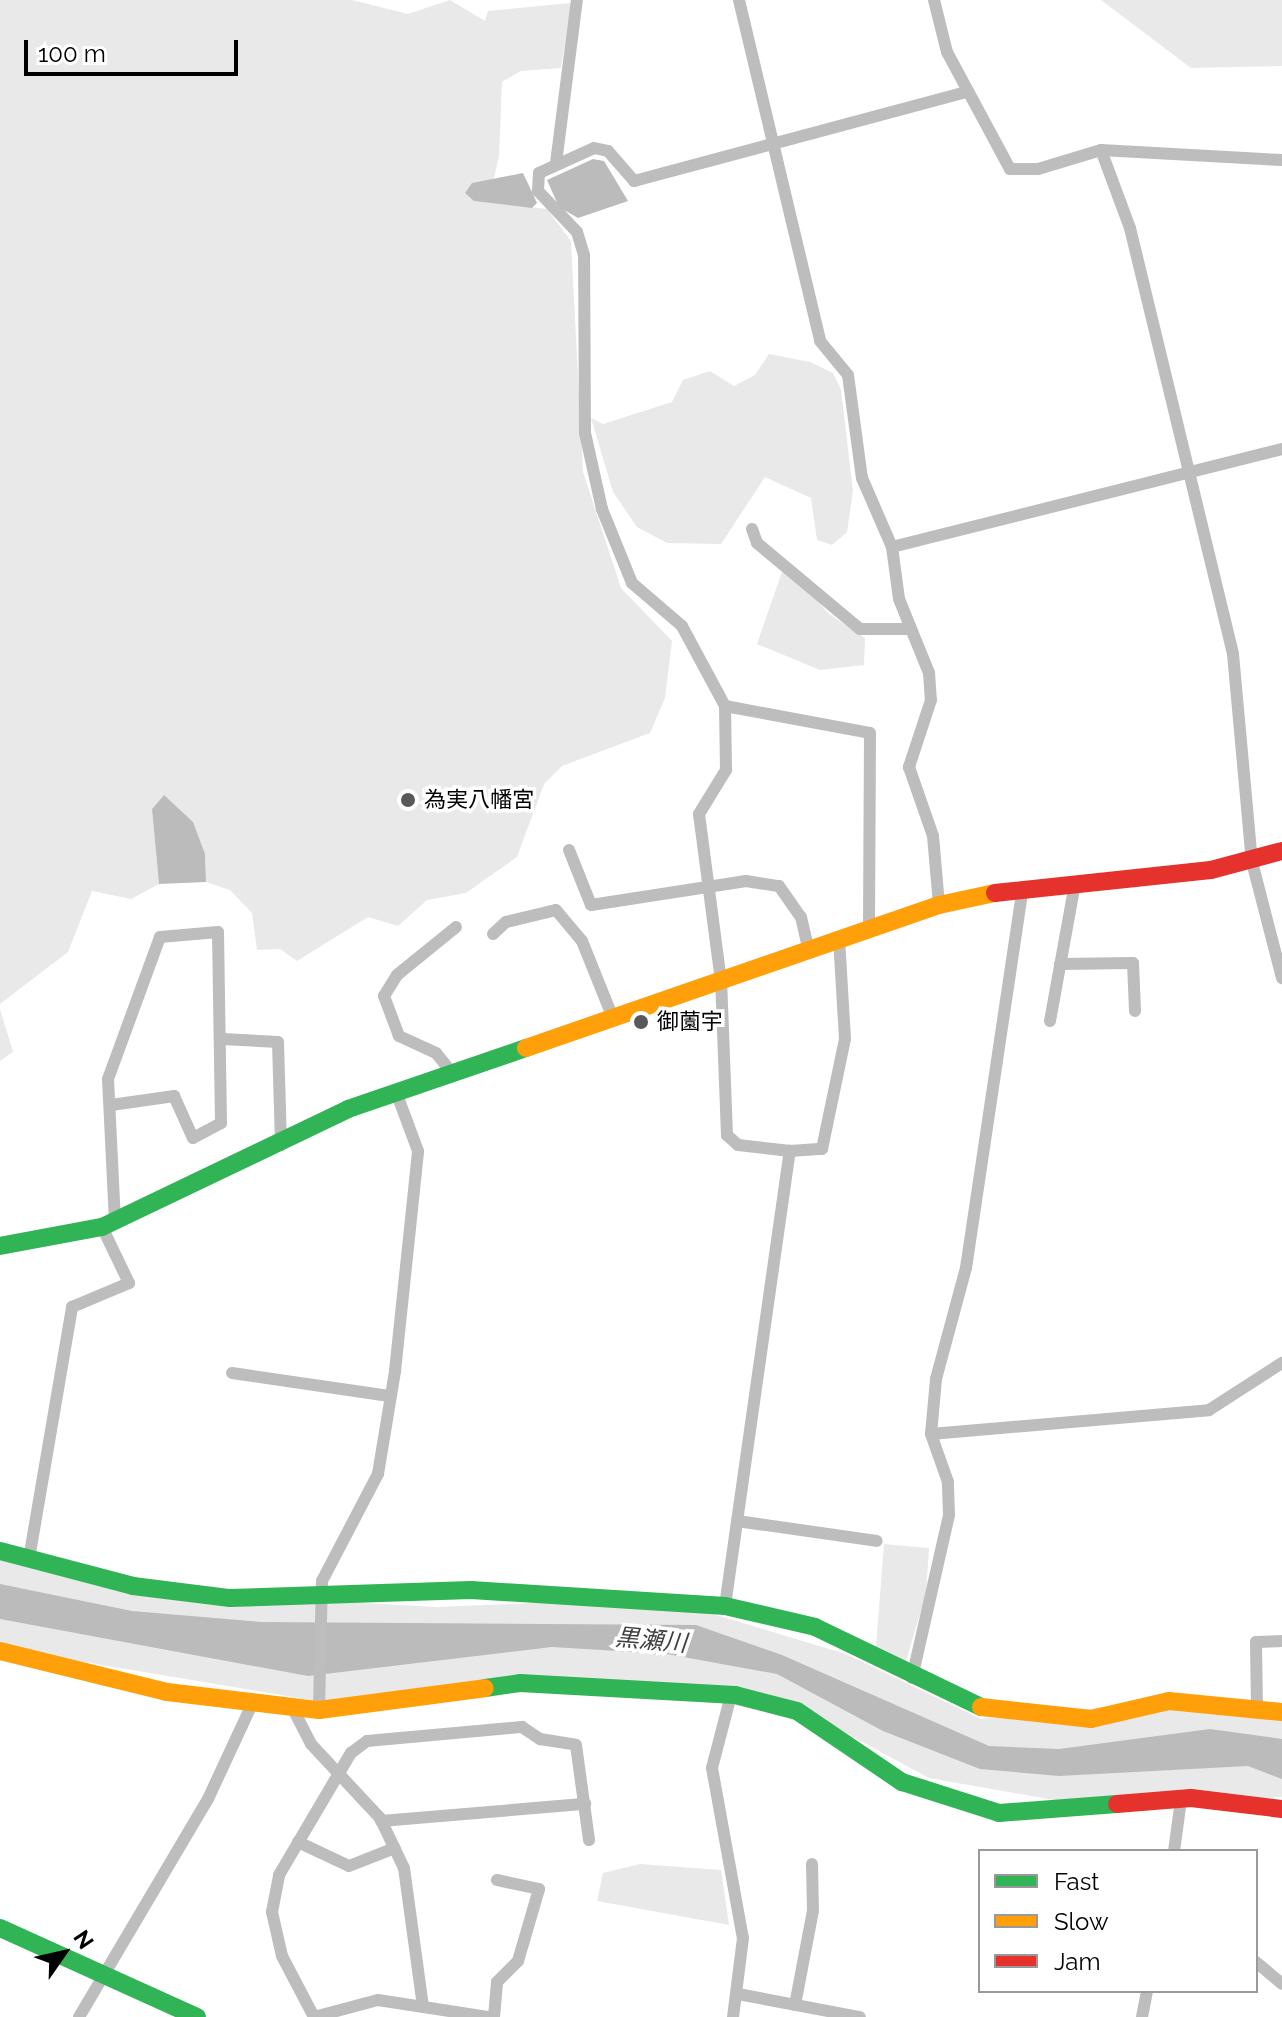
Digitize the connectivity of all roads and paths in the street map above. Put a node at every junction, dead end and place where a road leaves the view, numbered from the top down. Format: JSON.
{"nodes":[{"id":1,"x":577,"y":0,"type":"edge"},
{"id":2,"x":739,"y":0,"type":"edge"},
{"id":3,"x":934,"y":0,"type":"edge"},
{"id":4,"x":967,"y":92,"type":"junction"},
{"id":5,"x":774,"y":146,"type":"junction"},
{"id":6,"x":1101,"y":150,"type":"junction"},
{"id":7,"x":1282,"y":160,"type":"edge"},
{"id":8,"x":556,"y":163,"type":"junction"},
{"id":9,"x":1282,"y":449,"type":"edge"},
{"id":10,"x":1184,"y":472,"type":"junction"},
{"id":11,"x":752,"y":529,"type":"dead end"},
{"id":12,"x":892,"y":547,"type":"junction"},
{"id":13,"x":910,"y":629,"type":"junction"},
{"id":14,"x":725,"y":706,"type":"junction"},
{"id":15,"x":569,"y":850,"type":"dead end"},
{"id":16,"x":1282,"y":851,"type":"edge"},
{"id":17,"x":1252,"y":862,"type":"junction"},
{"id":18,"x":1075,"y":883,"type":"junction"},
{"id":19,"x":709,"y":885,"type":"junction"},
{"id":20,"x":1023,"y":887,"type":"junction"},
{"id":21,"x":939,"y":905,"type":"junction"},
{"id":22,"x":456,"y":927,"type":"dead end"},
{"id":23,"x":869,"y":927,"type":"junction"},
{"id":24,"x":493,"y":934,"type":"dead end"},
{"id":25,"x":839,"y":937,"type":"junction"},
{"id":26,"x":808,"y":948,"type":"junction"},
{"id":27,"x":1060,"y":964,"type":"junction"},
{"id":28,"x":1282,"y":978,"type":"edge"},
{"id":29,"x":721,"y":981,"type":"junction"},
{"id":30,"x":1135,"y":1011,"type":"dead end"},
{"id":31,"x":613,"y":1018,"type":"junction"},
{"id":32,"x":1050,"y":1021,"type":"dead end"},
{"id":33,"x":223,"y":1039,"type":"junction"},
{"id":34,"x":453,"y":1074,"type":"junction"},
{"id":35,"x":396,"y":1092,"type":"junction"},
{"id":36,"x":111,"y":1105,"type":"junction"},
{"id":37,"x":281,"y":1145,"type":"junction"},
{"id":38,"x":790,"y":1151,"type":"junction"},
{"id":39,"x":109,"y":1225,"type":"junction"},
{"id":40,"x":0,"y":1246,"type":"edge"},
{"id":41,"x":1282,"y":1363,"type":"edge"},
{"id":42,"x":232,"y":1373,"type":"dead end"},
{"id":43,"x":389,"y":1396,"type":"junction"},
{"id":44,"x":931,"y":1434,"type":"junction"},
{"id":45,"x":737,"y":1521,"type":"junction"},
{"id":46,"x":877,"y":1541,"type":"dead end"},
{"id":47,"x":0,"y":1551,"type":"edge"},
{"id":48,"x":29,"y":1559,"type":"junction"},
{"id":49,"x":322,"y":1601,"type":"junction"},
{"id":50,"x":725,"y":1606,"type":"junction"},
{"id":51,"x":1282,"y":1641,"type":"edge"},
{"id":52,"x":0,"y":1651,"type":"edge"},
{"id":53,"x":912,"y":1678,"type":"junction"},
{"id":54,"x":731,"y":1695,"type":"junction"},
{"id":55,"x":253,"y":1702,"type":"junction"},
{"id":56,"x":320,"y":1705,"type":"junction"},
{"id":57,"x":292,"y":1707,"type":"junction"},
{"id":58,"x":1257,"y":1708,"type":"junction"},
{"id":59,"x":1282,"y":1712,"type":"edge"},
{"id":60,"x":339,"y":1773,"type":"junction"},
{"id":61,"x":1181,"y":1800,"type":"junction"},
{"id":62,"x":585,"y":1804,"type":"junction"},
{"id":63,"x":1282,"y":1809,"type":"edge"},
{"id":64,"x":381,"y":1821,"type":"junction"},
{"id":65,"x":589,"y":1840,"type":"dead end"},
{"id":66,"x":298,"y":1842,"type":"junction"},
{"id":67,"x":395,"y":1848,"type":"junction"},
{"id":68,"x":1174,"y":1849,"type":"edge"},
{"id":69,"x":812,"y":1864,"type":"dead end"},
{"id":70,"x":497,"y":1880,"type":"dead end"},
{"id":71,"x":0,"y":1928,"type":"edge"},
{"id":72,"x":1258,"y":1964,"type":"edge"},
{"id":73,"x":99,"y":1972,"type":"junction"},
{"id":74,"x":1282,"y":1984,"type":"edge"},
{"id":75,"x":1147,"y":1993,"type":"edge"},
{"id":76,"x":738,"y":1994,"type":"junction"},
{"id":77,"x":795,"y":2005,"type":"junction"},
{"id":78,"x":423,"y":2007,"type":"junction"},
{"id":79,"x":79,"y":2017,"type":"edge"},
{"id":80,"x":197,"y":2017,"type":"edge"},
{"id":81,"x":314,"y":2017,"type":"edge"},
{"id":82,"x":491,"y":2017,"type":"edge"},
{"id":83,"x":733,"y":2017,"type":"edge"},
{"id":84,"x":860,"y":2017,"type":"edge"},
{"id":85,"x":1142,"y":2017,"type":"edge"}],
"edges":[{"from":1,"to":8,"type":"street"},
{"from":2,"to":5,"type":"street"},
{"from":3,"to":4,"type":"street"},
{"from":4,"to":5,"type":"street"},
{"from":4,"to":6,"type":"street"},
{"from":5,"to":8,"type":"street"},
{"from":5,"to":12,"type":"street"},
{"from":6,"to":7,"type":"street"},
{"from":6,"to":10,"type":"street"},
{"from":8,"to":14,"type":"street"},
{"from":9,"to":10,"type":"street"},
{"from":10,"to":12,"type":"street"},
{"from":10,"to":17,"type":"street"},
{"from":11,"to":13,"type":"street"},
{"from":12,"to":13,"type":"street"},
{"from":13,"to":21,"type":"street"},
{"from":14,"to":19,"type":"street"},
{"from":14,"to":23,"type":"street"},
{"from":15,"to":19,"type":"street"},
{"from":16,"to":17,"type":"main road"},
{"from":17,"to":18,"type":"main road"},
{"from":17,"to":28,"type":"street"},
{"from":18,"to":20,"type":"main road"},
{"from":18,"to":27,"type":"street"},
{"from":19,"to":26,"type":"street"},
{"from":19,"to":29,"type":"street"},
{"from":20,"to":21,"type":"main road"},
{"from":20,"to":44,"type":"street"},
{"from":21,"to":23,"type":"main road"},
{"from":22,"to":34,"type":"street"},
{"from":23,"to":25,"type":"main road"},
{"from":24,"to":31,"type":"street"},
{"from":25,"to":26,"type":"main road"},
{"from":25,"to":38,"type":"street"},
{"from":26,"to":29,"type":"main road"},
{"from":27,"to":30,"type":"street"},
{"from":27,"to":32,"type":"street"},
{"from":29,"to":31,"type":"main road"},
{"from":29,"to":38,"type":"street"},
{"from":31,"to":34,"type":"main road"},
{"from":33,"to":36,"type":"street"},
{"from":33,"to":36,"type":"street"},
{"from":33,"to":37,"type":"street"},
{"from":34,"to":35,"type":"main road"},
{"from":35,"to":37,"type":"main road"},
{"from":35,"to":43,"type":"street"},
{"from":36,"to":39,"type":"street"},
{"from":37,"to":39,"type":"main road"},
{"from":38,"to":45,"type":"street"},
{"from":39,"to":40,"type":"main road"},
{"from":39,"to":48,"type":"street"},
{"from":41,"to":44,"type":"street"},
{"from":42,"to":43,"type":"street"},
{"from":43,"to":49,"type":"street"},
{"from":44,"to":53,"type":"street"},
{"from":45,"to":46,"type":"street"},
{"from":45,"to":50,"type":"street"},
{"from":47,"to":48,"type":"main road"},
{"from":48,"to":49,"type":"main road"},
{"from":49,"to":50,"type":"main road"},
{"from":49,"to":56,"type":"street"},
{"from":50,"to":53,"type":"main road"},
{"from":51,"to":58,"type":"street"},
{"from":52,"to":55,"type":"main road"},
{"from":53,"to":58,"type":"main road"},
{"from":54,"to":56,"type":"main road"},
{"from":54,"to":61,"type":"main road"},
{"from":54,"to":76,"type":"street"},
{"from":55,"to":57,"type":"main road"},
{"from":55,"to":73,"type":"street"},
{"from":56,"to":57,"type":"main road"},
{"from":57,"to":60,"type":"street"},
{"from":58,"to":59,"type":"main road"},
{"from":60,"to":62,"type":"street"},
{"from":60,"to":64,"type":"street"},
{"from":60,"to":66,"type":"street"},
{"from":61,"to":63,"type":"main road"},
{"from":61,"to":68,"type":"street"},
{"from":62,"to":64,"type":"street"},
{"from":62,"to":65,"type":"street"},
{"from":64,"to":67,"type":"street"},
{"from":66,"to":67,"type":"street"},
{"from":66,"to":81,"type":"street"},
{"from":67,"to":78,"type":"street"},
{"from":69,"to":77,"type":"street"},
{"from":70,"to":82,"type":"street"},
{"from":71,"to":73,"type":"main road"},
{"from":72,"to":74,"type":"street"},
{"from":73,"to":79,"type":"street"},
{"from":73,"to":80,"type":"main road"},
{"from":75,"to":85,"type":"street"},
{"from":76,"to":77,"type":"street"},
{"from":76,"to":83,"type":"street"},
{"from":77,"to":84,"type":"street"},
{"from":78,"to":81,"type":"street"},
{"from":78,"to":82,"type":"street"}]}
